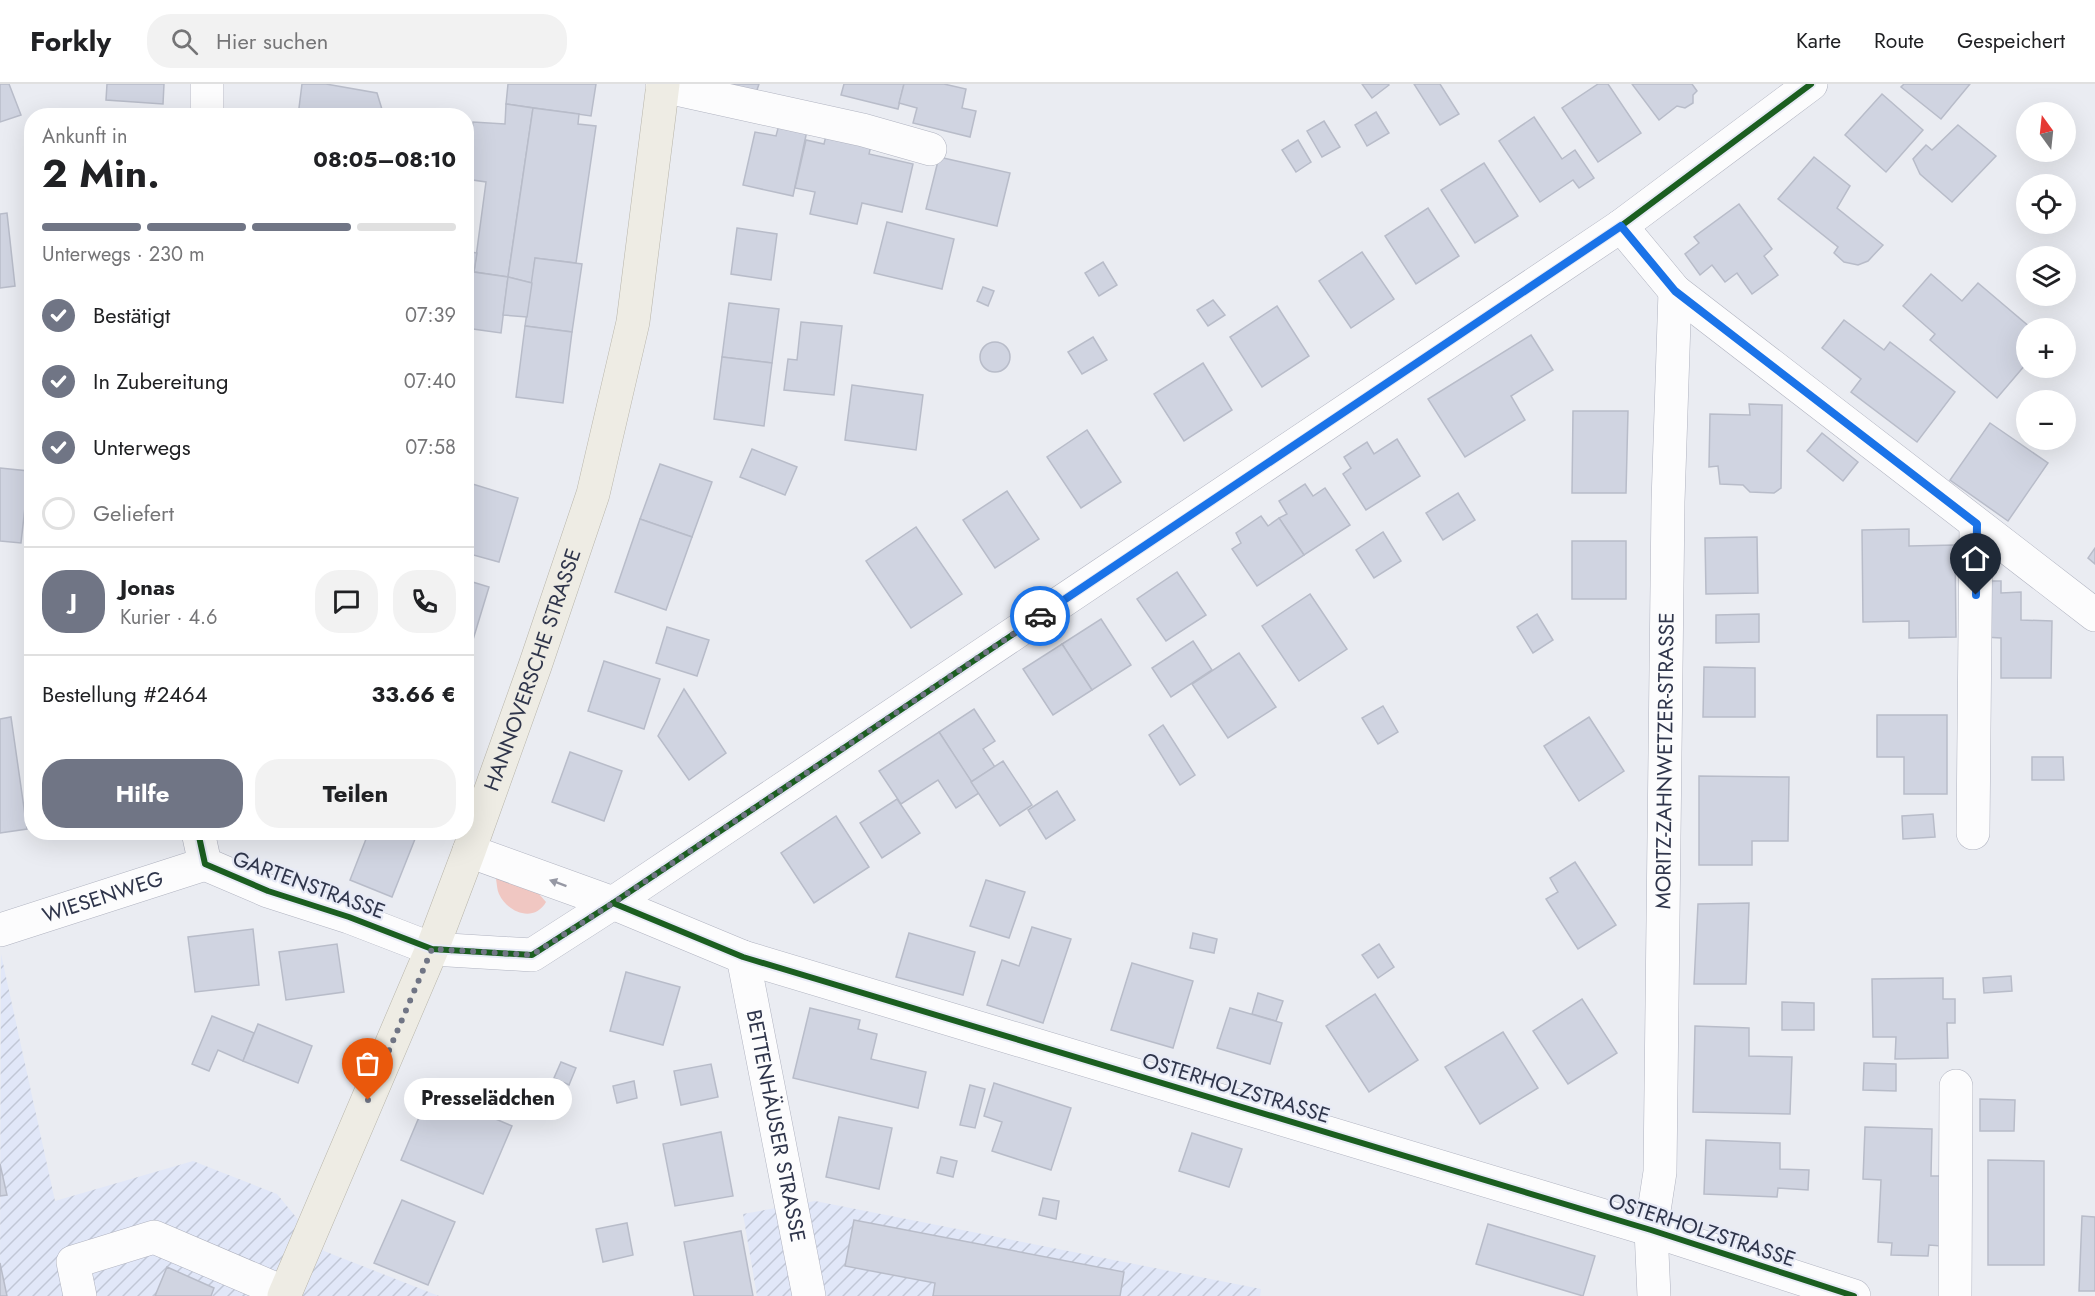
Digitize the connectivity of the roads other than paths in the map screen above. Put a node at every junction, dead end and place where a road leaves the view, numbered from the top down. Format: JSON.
{"nodes":[{"id":1,"x":207,"y":84,"type":"edge"},
{"id":2,"x":1811,"y":84,"type":"edge"},
{"id":3,"x":662,"y":85,"type":"edge"},
{"id":4,"x":207,"y":108,"type":"edge"},
{"id":5,"x":930,"y":149,"type":"dead end"},
{"id":6,"x":1621,"y":226,"type":"junction"},
{"id":7,"x":1675,"y":291,"type":"junction"},
{"id":8,"x":1977,"y":524,"type":"junction"},
{"id":9,"x":2095,"y":615,"type":"edge"},
{"id":10,"x":1972,"y":833,"type":"dead end"},
{"id":11,"x":474,"y":837,"type":"edge"},
{"id":12,"x":200,"y":840,"type":"edge"},
{"id":13,"x":473,"y":840,"type":"edge"},
{"id":14,"x":469,"y":851,"type":"junction"},
{"id":15,"x":205,"y":864,"type":"junction"},
{"id":16,"x":613,"y":903,"type":"junction"},
{"id":17,"x":0,"y":930,"type":"edge"},
{"id":18,"x":432,"y":949,"type":"junction"},
{"id":19,"x":743,"y":957,"type":"junction"},
{"id":20,"x":1956,"y":1086,"type":"dead end"},
{"id":21,"x":1651,"y":1230,"type":"junction"},
{"id":22,"x":285,"y":1294,"type":"edge"},
{"id":23,"x":80,"y":1296,"type":"edge"},
{"id":24,"x":809,"y":1296,"type":"edge"},
{"id":25,"x":1654,"y":1296,"type":"edge"},
{"id":26,"x":1854,"y":1296,"type":"edge"},
{"id":27,"x":1955,"y":1296,"type":"edge"}],
"edges":[{"from":1,"to":4,"type":"street"},
{"from":2,"to":6,"type":"street","name":"GARTENSTRASSE"},
{"from":3,"to":5,"type":"street"},
{"from":3,"to":11,"type":"main road","name":"HANNOVERSCHE STRASSE"},
{"from":6,"to":7,"type":"street"},
{"from":6,"to":16,"type":"street","name":"GARTENSTRASSE"},
{"from":7,"to":8,"type":"street"},
{"from":7,"to":21,"type":"street","name":"MORITZ-ZAHNWETZER-STRASSE"},
{"from":8,"to":9,"type":"street"},
{"from":8,"to":10,"type":"street"},
{"from":12,"to":15,"type":"street","name":"GARTENSTRASSE"},
{"from":13,"to":14,"type":"main road","name":"HANNOVERSCHE STRASSE"},
{"from":16,"to":14,"type":"street","name":"OSTERHOLZSTRASSE","one_way":true},
{"from":14,"to":18,"type":"main road","name":"HANNOVERSCHE STRASSE"},
{"from":15,"to":17,"type":"street","name":"WIESENWEG"},
{"from":15,"to":18,"type":"street","name":"GARTENSTRASSE"},
{"from":16,"to":18,"type":"street","name":"GARTENSTRASSE"},
{"from":16,"to":19,"type":"street","name":"OSTERHOLZSTRASSE"},
{"from":18,"to":22,"type":"main road","name":"HANNOVERSCHE STRASSE"},
{"from":19,"to":21,"type":"street","name":"OSTERHOLZSTRASSE"},
{"from":19,"to":24,"type":"street","name":"BETTENHÄUSER STRASSE"},
{"from":20,"to":27,"type":"street"},
{"from":21,"to":25,"type":"street","name":"MORITZ-ZAHNWETZER-STRASSE"},
{"from":21,"to":26,"type":"street","name":"OSTERHOLZSTRASSE"},
{"from":22,"to":23,"type":"street"}]}
